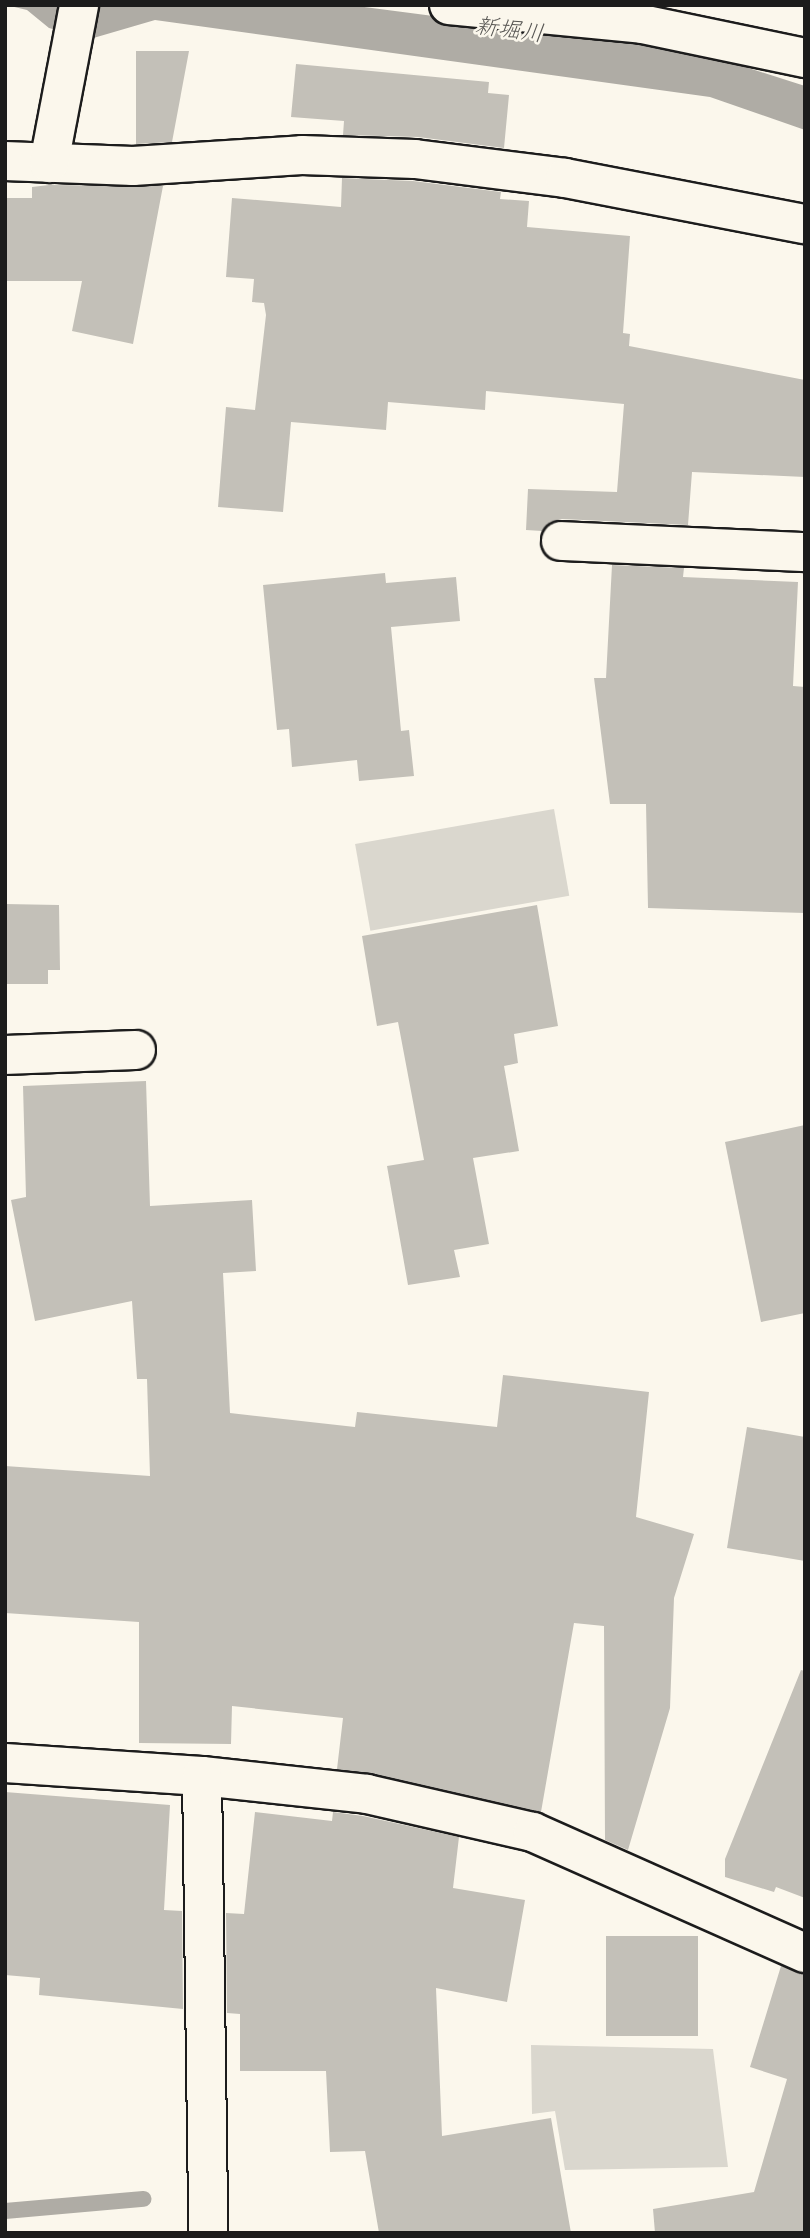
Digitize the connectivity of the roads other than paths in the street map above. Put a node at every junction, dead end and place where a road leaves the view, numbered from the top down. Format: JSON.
{"nodes":[{"id":1,"x":79,"y":5,"type":"edge"},
{"id":2,"x":449,"y":5,"type":"edge"},
{"id":3,"x":643,"y":15,"type":"edge"},
{"id":4,"x":805,"y":58,"type":"edge"},
{"id":5,"x":5,"y":161,"type":"edge"},
{"id":6,"x":49,"y":163,"type":"junction"},
{"id":7,"x":805,"y":224,"type":"edge"},
{"id":8,"x":561,"y":541,"type":"dead end"},
{"id":9,"x":805,"y":552,"type":"edge"},
{"id":10,"x":136,"y":1050,"type":"dead end"},
{"id":11,"x":5,"y":1055,"type":"edge"},
{"id":12,"x":5,"y":1763,"type":"edge"},
{"id":13,"x":202,"y":1776,"type":"junction"},
{"id":14,"x":805,"y":1953,"type":"edge"},
{"id":15,"x":208,"y":2233,"type":"edge"}],
"edges":[{"from":1,"to":6,"type":"street"},
{"from":2,"to":3,"type":"street"},
{"from":3,"to":4,"type":"street"},
{"from":5,"to":6,"type":"street"},
{"from":6,"to":7,"type":"street"},
{"from":8,"to":9,"type":"street"},
{"from":10,"to":11,"type":"street"},
{"from":12,"to":13,"type":"street"},
{"from":13,"to":14,"type":"street"},
{"from":13,"to":15,"type":"street"}]}
